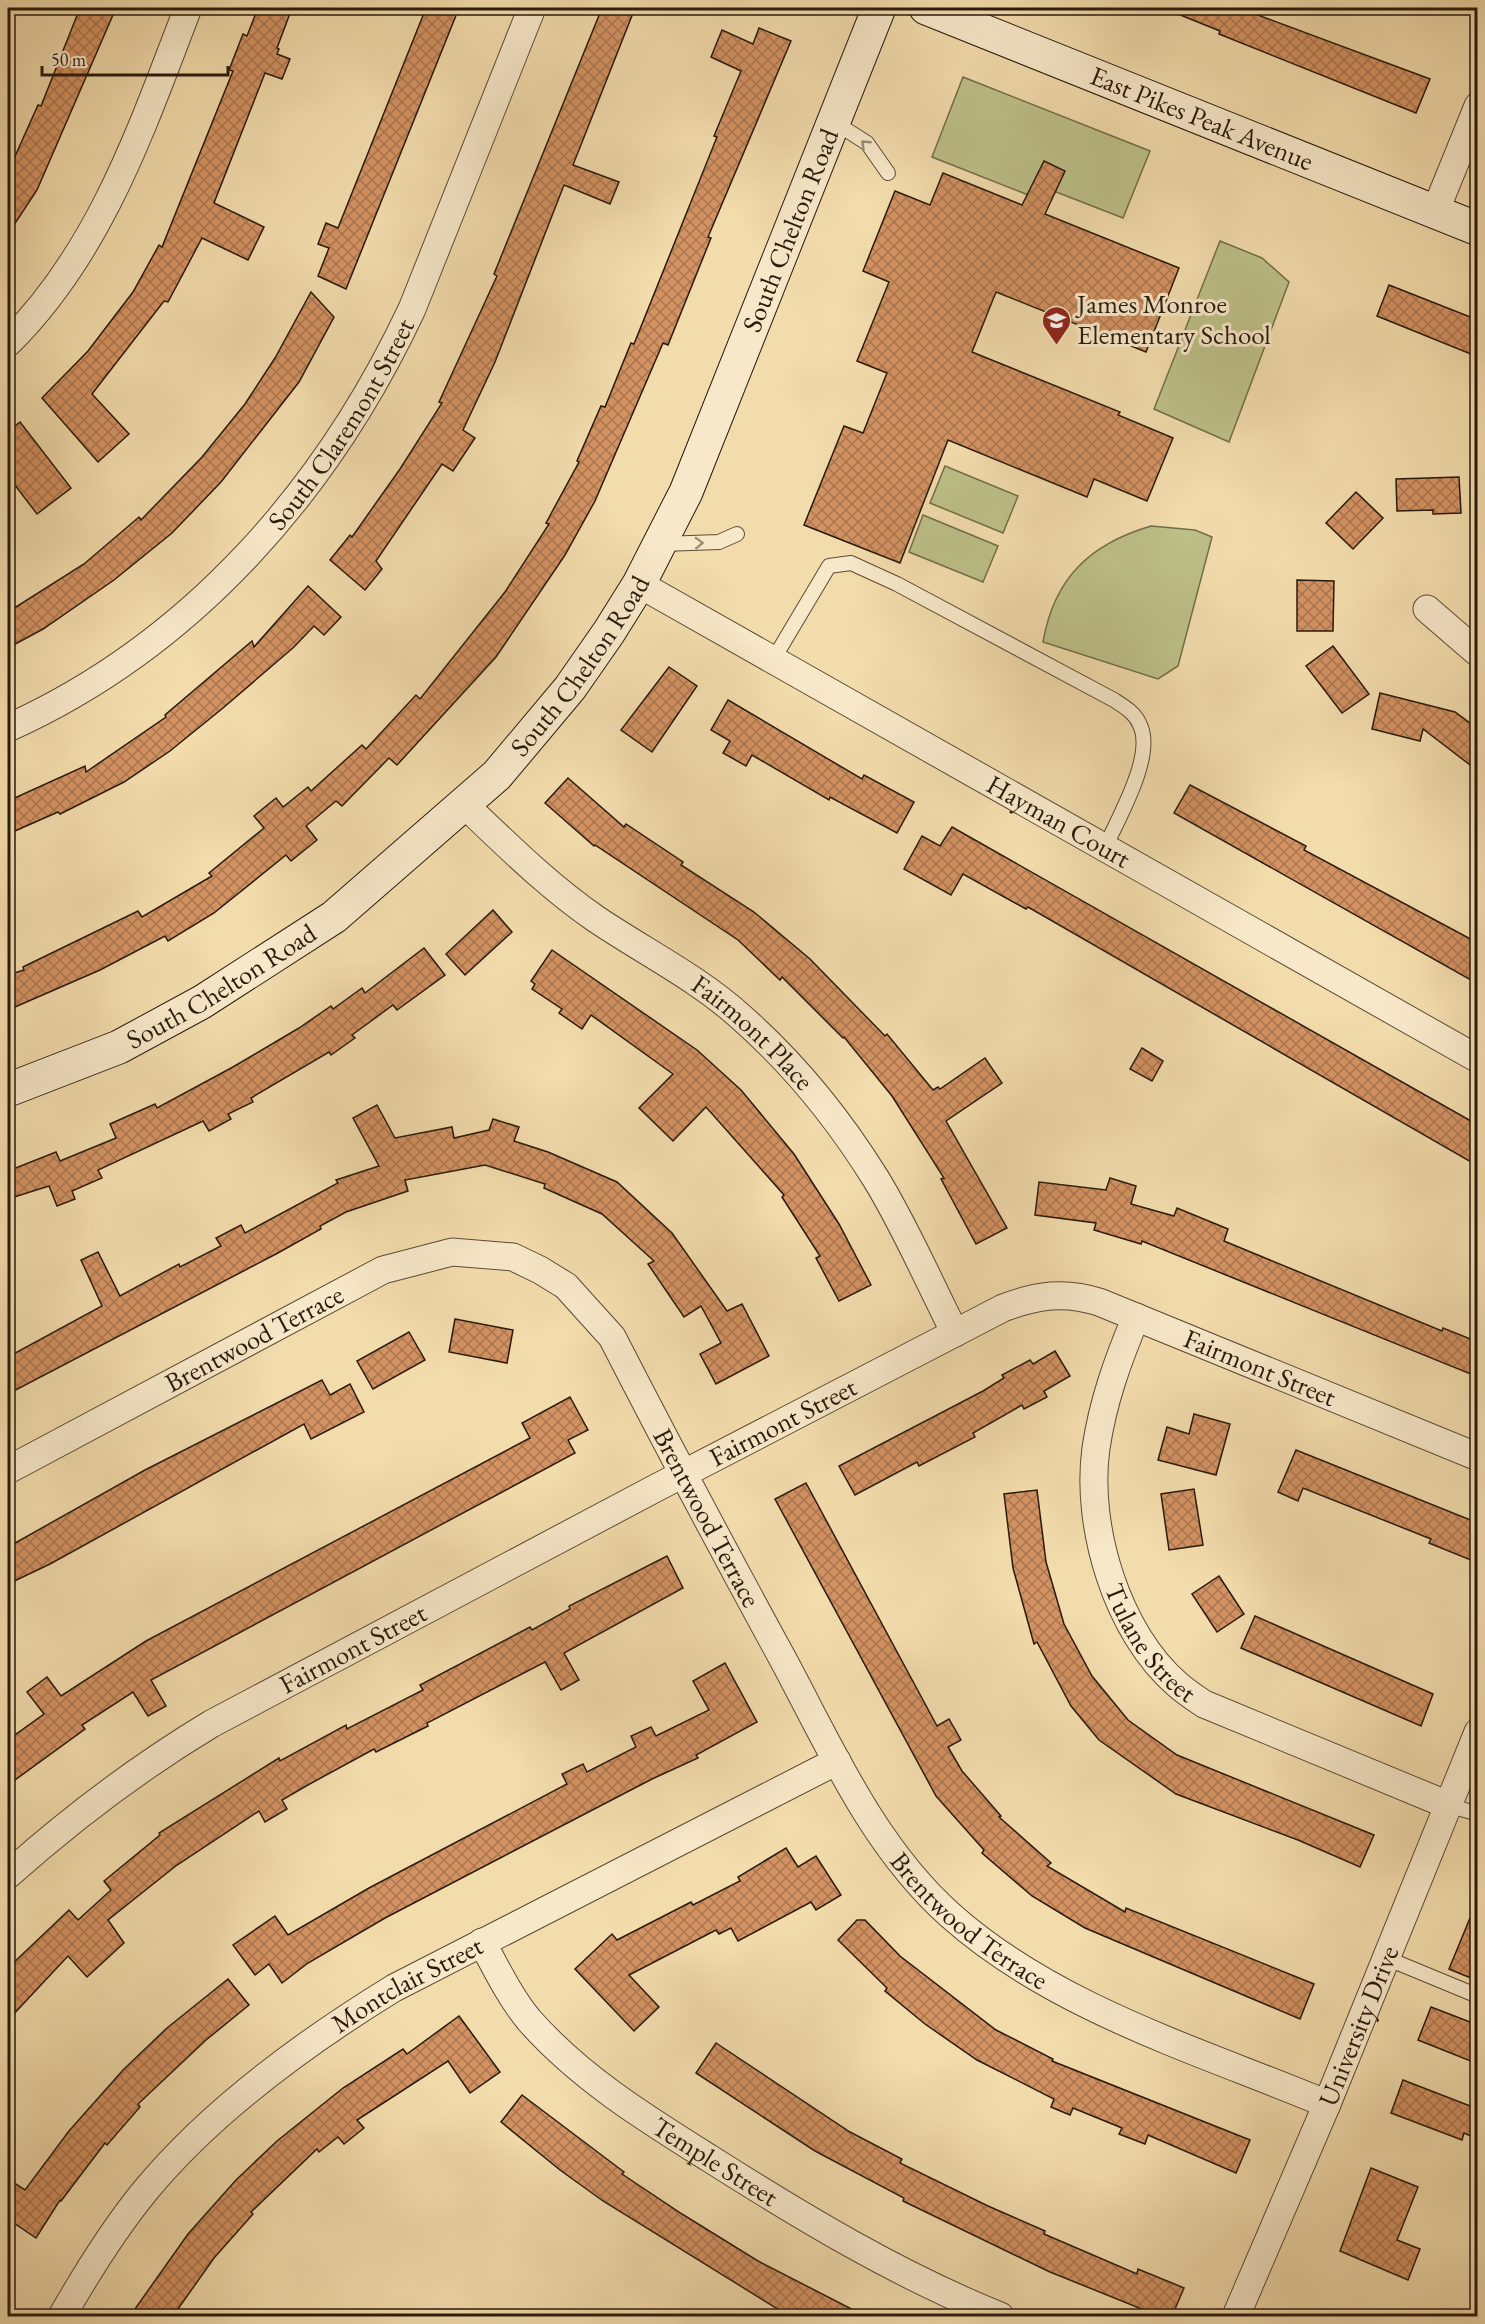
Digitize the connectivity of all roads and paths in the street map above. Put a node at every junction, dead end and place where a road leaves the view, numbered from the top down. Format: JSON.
{"nodes":[{"id":1,"x":188,"y":8,"type":"edge"},
{"id":2,"x":532,"y":8,"type":"edge"},
{"id":3,"x":879,"y":8,"type":"edge"},
{"id":4,"x":926,"y":8,"type":"edge"},
{"id":5,"x":1478,"y":106,"type":"edge"},
{"id":6,"x":834,"y":122,"type":"junction"},
{"id":7,"x":888,"y":173,"type":"dead end"},
{"id":8,"x":1435,"y":212,"type":"junction"},
{"id":9,"x":1478,"y":229,"type":"edge"},
{"id":10,"x":8,"y":343,"type":"edge"},
{"id":11,"x":737,"y":534,"type":"dead end"},
{"id":12,"x":660,"y":544,"type":"junction"},
{"id":13,"x":639,"y":584,"type":"junction"},
{"id":14,"x":1427,"y":609,"type":"dead end"},
{"id":15,"x":1478,"y":653,"type":"edge"},
{"id":16,"x":774,"y":660,"type":"junction"},
{"id":17,"x":8,"y":728,"type":"edge"},
{"id":18,"x":465,"y":806,"type":"junction"},
{"id":19,"x":1105,"y":848,"type":"junction"},
{"id":20,"x":1478,"y":1059,"type":"edge"},
{"id":21,"x":8,"y":1090,"type":"edge"},
{"id":22,"x":1136,"y":1317,"type":"junction"},
{"id":23,"x":955,"y":1333,"type":"junction"},
{"id":24,"x":1478,"y":1457,"type":"edge"},
{"id":25,"x":8,"y":1470,"type":"edge"},
{"id":26,"x":682,"y":1474,"type":"junction"},
{"id":27,"x":1477,"y":1737,"type":"edge"},
{"id":28,"x":837,"y":1761,"type":"junction"},
{"id":29,"x":1448,"y":1805,"type":"junction"},
{"id":30,"x":1478,"y":1814,"type":"edge"},
{"id":31,"x":8,"y":1875,"type":"edge"},
{"id":32,"x":482,"y":1942,"type":"junction"},
{"id":33,"x":1386,"y":1958,"type":"junction"},
{"id":34,"x":1478,"y":1996,"type":"edge"},
{"id":35,"x":1327,"y":2104,"type":"junction"},
{"id":36,"x":62,"y":2316,"type":"edge"},
{"id":37,"x":1000,"y":2316,"type":"edge"},
{"id":38,"x":1236,"y":2316,"type":"edge"}],
"edges":[{"from":1,"to":10,"type":"street"},
{"from":2,"to":17,"type":"street","name":"South Claremont Street"},
{"from":3,"to":6,"type":"main road","name":"South Chelton Road"},
{"from":4,"to":8,"type":"main road","name":"East Pikes Peak Avenue"},
{"from":5,"to":8,"type":"street"},
{"from":7,"to":6,"type":"lane","one_way":true},
{"from":6,"to":12,"type":"main road","name":"South Chelton Road"},
{"from":8,"to":9,"type":"main road","name":"East Pikes Peak Avenue"},
{"from":12,"to":11,"type":"lane","one_way":true},
{"from":12,"to":13,"type":"main road","name":"South Chelton Road"},
{"from":13,"to":16,"type":"street","name":"Hayman Court"},
{"from":13,"to":18,"type":"main road","name":"South Chelton Road"},
{"from":14,"to":15,"type":"street"},
{"from":16,"to":19,"type":"street","name":"Hayman Court"},
{"from":16,"to":19,"type":"lane"},
{"from":18,"to":21,"type":"main road","name":"South Chelton Road"},
{"from":18,"to":23,"type":"street","name":"Fairmont Place"},
{"from":19,"to":20,"type":"street","name":"Hayman Court"},
{"from":22,"to":23,"type":"street","name":"Fairmont Street"},
{"from":22,"to":24,"type":"street","name":"Fairmont Street"},
{"from":22,"to":29,"type":"street","name":"Tulane Street"},
{"from":23,"to":26,"type":"street","name":"Fairmont Street"},
{"from":25,"to":26,"type":"street","name":"Brentwood Terrace"},
{"from":26,"to":28,"type":"street","name":"Brentwood Terrace"},
{"from":26,"to":31,"type":"street","name":"Fairmont Street"},
{"from":27,"to":29,"type":"street","name":"University Drive"},
{"from":28,"to":32,"type":"street","name":"Montclair Street"},
{"from":28,"to":35,"type":"street","name":"Brentwood Terrace"},
{"from":29,"to":30,"type":"lane"},
{"from":29,"to":33,"type":"street","name":"University Drive"},
{"from":32,"to":36,"type":"street","name":"Montclair Street"},
{"from":32,"to":37,"type":"street","name":"Temple Street"},
{"from":33,"to":34,"type":"lane"},
{"from":33,"to":35,"type":"street","name":"University Drive"},
{"from":35,"to":38,"type":"street","name":"University Drive"}]}
